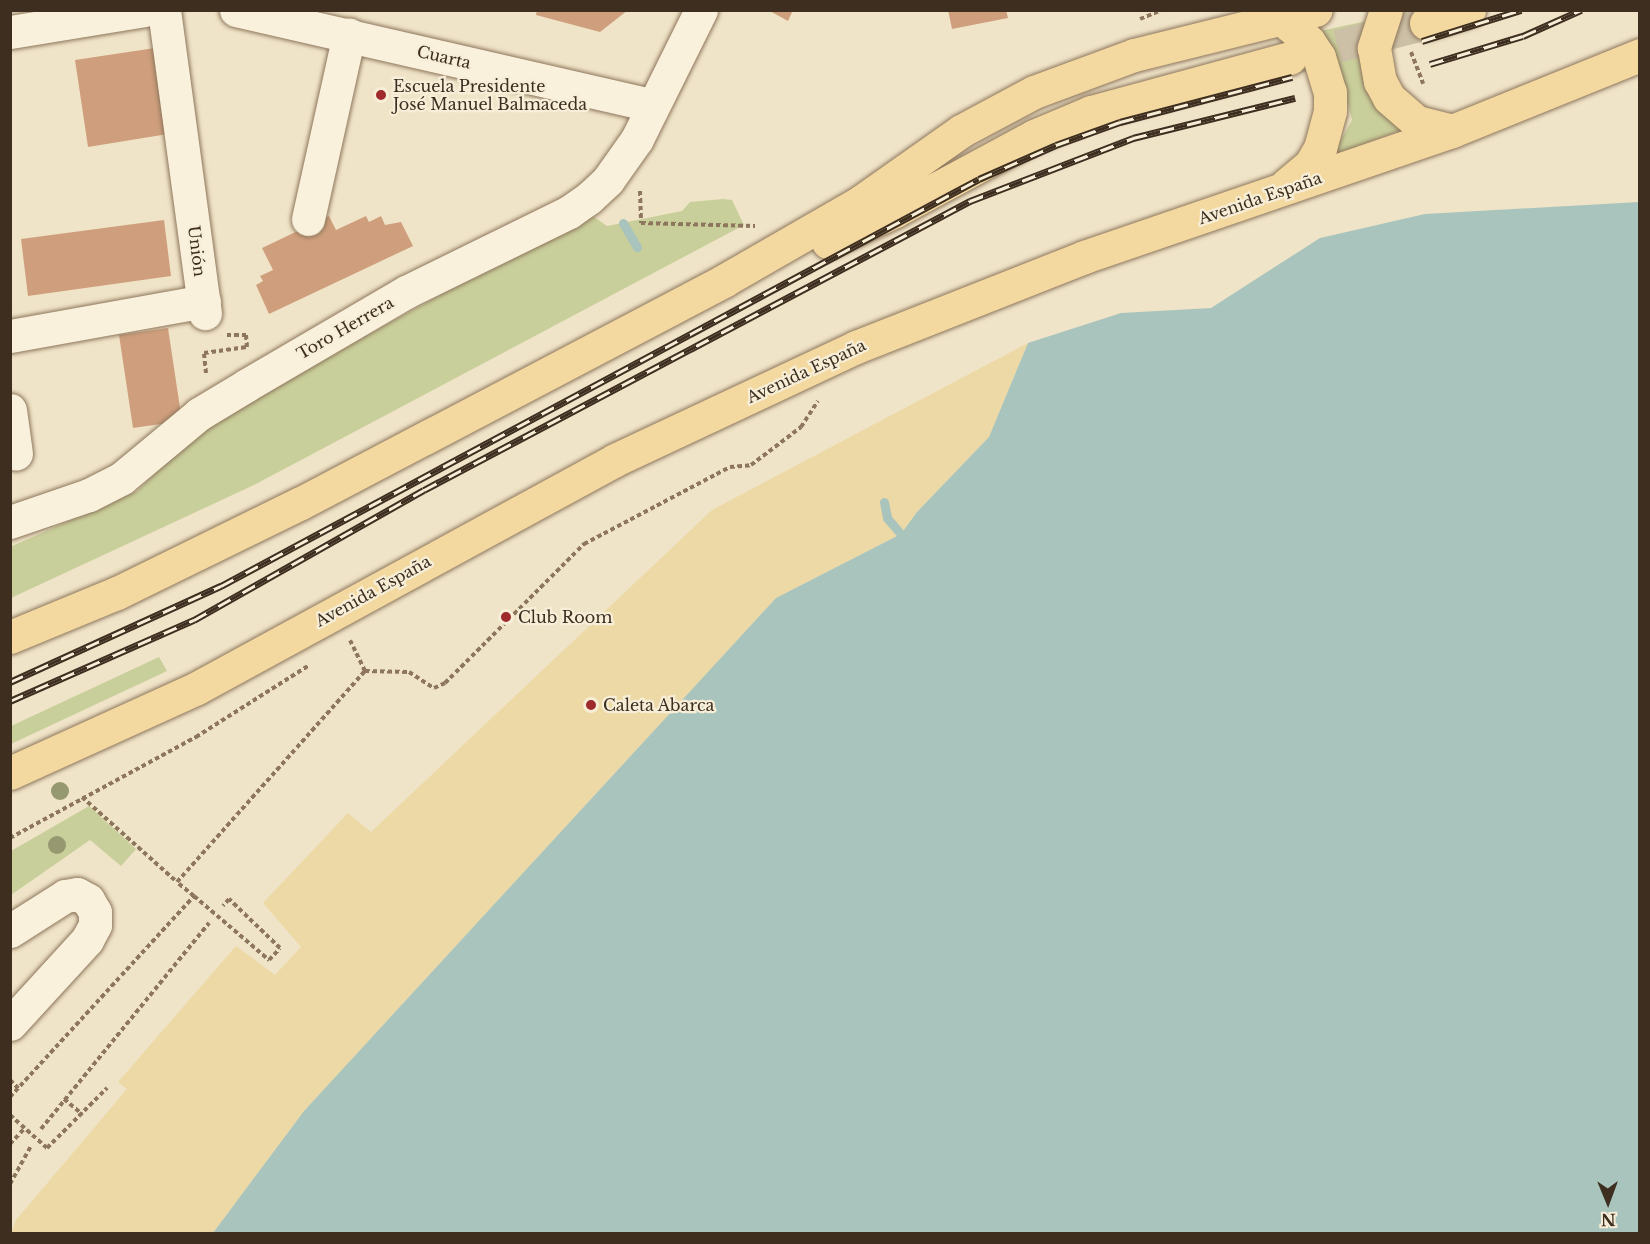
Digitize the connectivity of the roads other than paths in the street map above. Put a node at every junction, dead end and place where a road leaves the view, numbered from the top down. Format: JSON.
{"nodes":[{"id":1,"x":144,"y":10,"type":"edge"},
{"id":2,"x":164,"y":10,"type":"edge"},
{"id":3,"x":236,"y":10,"type":"edge"},
{"id":4,"x":701,"y":10,"type":"edge"},
{"id":5,"x":1316,"y":10,"type":"edge"},
{"id":6,"x":1386,"y":10,"type":"edge"},
{"id":7,"x":1469,"y":10,"type":"edge"},
{"id":8,"x":1282,"y":19,"type":"junction"},
{"id":9,"x":1426,"y":23,"type":"tunnel mouth"},
{"id":10,"x":10,"y":32,"type":"edge"},
{"id":11,"x":349,"y":34,"type":"junction"},
{"id":12,"x":1640,"y":55,"type":"edge"},
{"id":13,"x":1290,"y":58,"type":"tunnel mouth"},
{"id":14,"x":651,"y":105,"type":"junction"},
{"id":15,"x":1452,"y":131,"type":"junction"},
{"id":16,"x":1280,"y":190,"type":"junction"},
{"id":17,"x":308,"y":219,"type":"dead end"},
{"id":18,"x":725,"y":280,"type":"junction"},
{"id":19,"x":10,"y":336,"type":"edge"},
{"id":20,"x":10,"y":410,"type":"edge"},
{"id":21,"x":16,"y":454,"type":"dead end"},
{"id":22,"x":10,"y":522,"type":"edge"},
{"id":23,"x":10,"y":637,"type":"edge"},
{"id":24,"x":15,"y":773,"type":"edge"},
{"id":25,"x":10,"y":931,"type":"edge"},
{"id":26,"x":15,"y":1010,"type":"edge"}],
"edges":[{"from":1,"to":10,"type":"street"},
{"from":2,"to":19,"type":"street","name":"Unión"},
{"from":3,"to":11,"type":"street","name":"Cuarta"},
{"from":4,"to":14,"type":"street","name":"Toro Herrera"},
{"from":5,"to":8,"type":"main road"},
{"from":6,"to":15,"type":"main road"},
{"from":7,"to":9,"type":"main road"},
{"from":8,"to":16,"type":"main road"},
{"from":8,"to":18,"type":"main road"},
{"from":11,"to":14,"type":"street","name":"Cuarta"},
{"from":11,"to":17,"type":"street"},
{"from":12,"to":15,"type":"main road","name":"Avenida España"},
{"from":13,"to":18,"type":"main road"},
{"from":14,"to":22,"type":"street","name":"Toro Herrera"},
{"from":15,"to":16,"type":"main road","name":"Avenida España"},
{"from":16,"to":24,"type":"main road","name":"Avenida España"},
{"from":18,"to":23,"type":"main road"},
{"from":20,"to":21,"type":"street"},
{"from":25,"to":26,"type":"street"}]}
